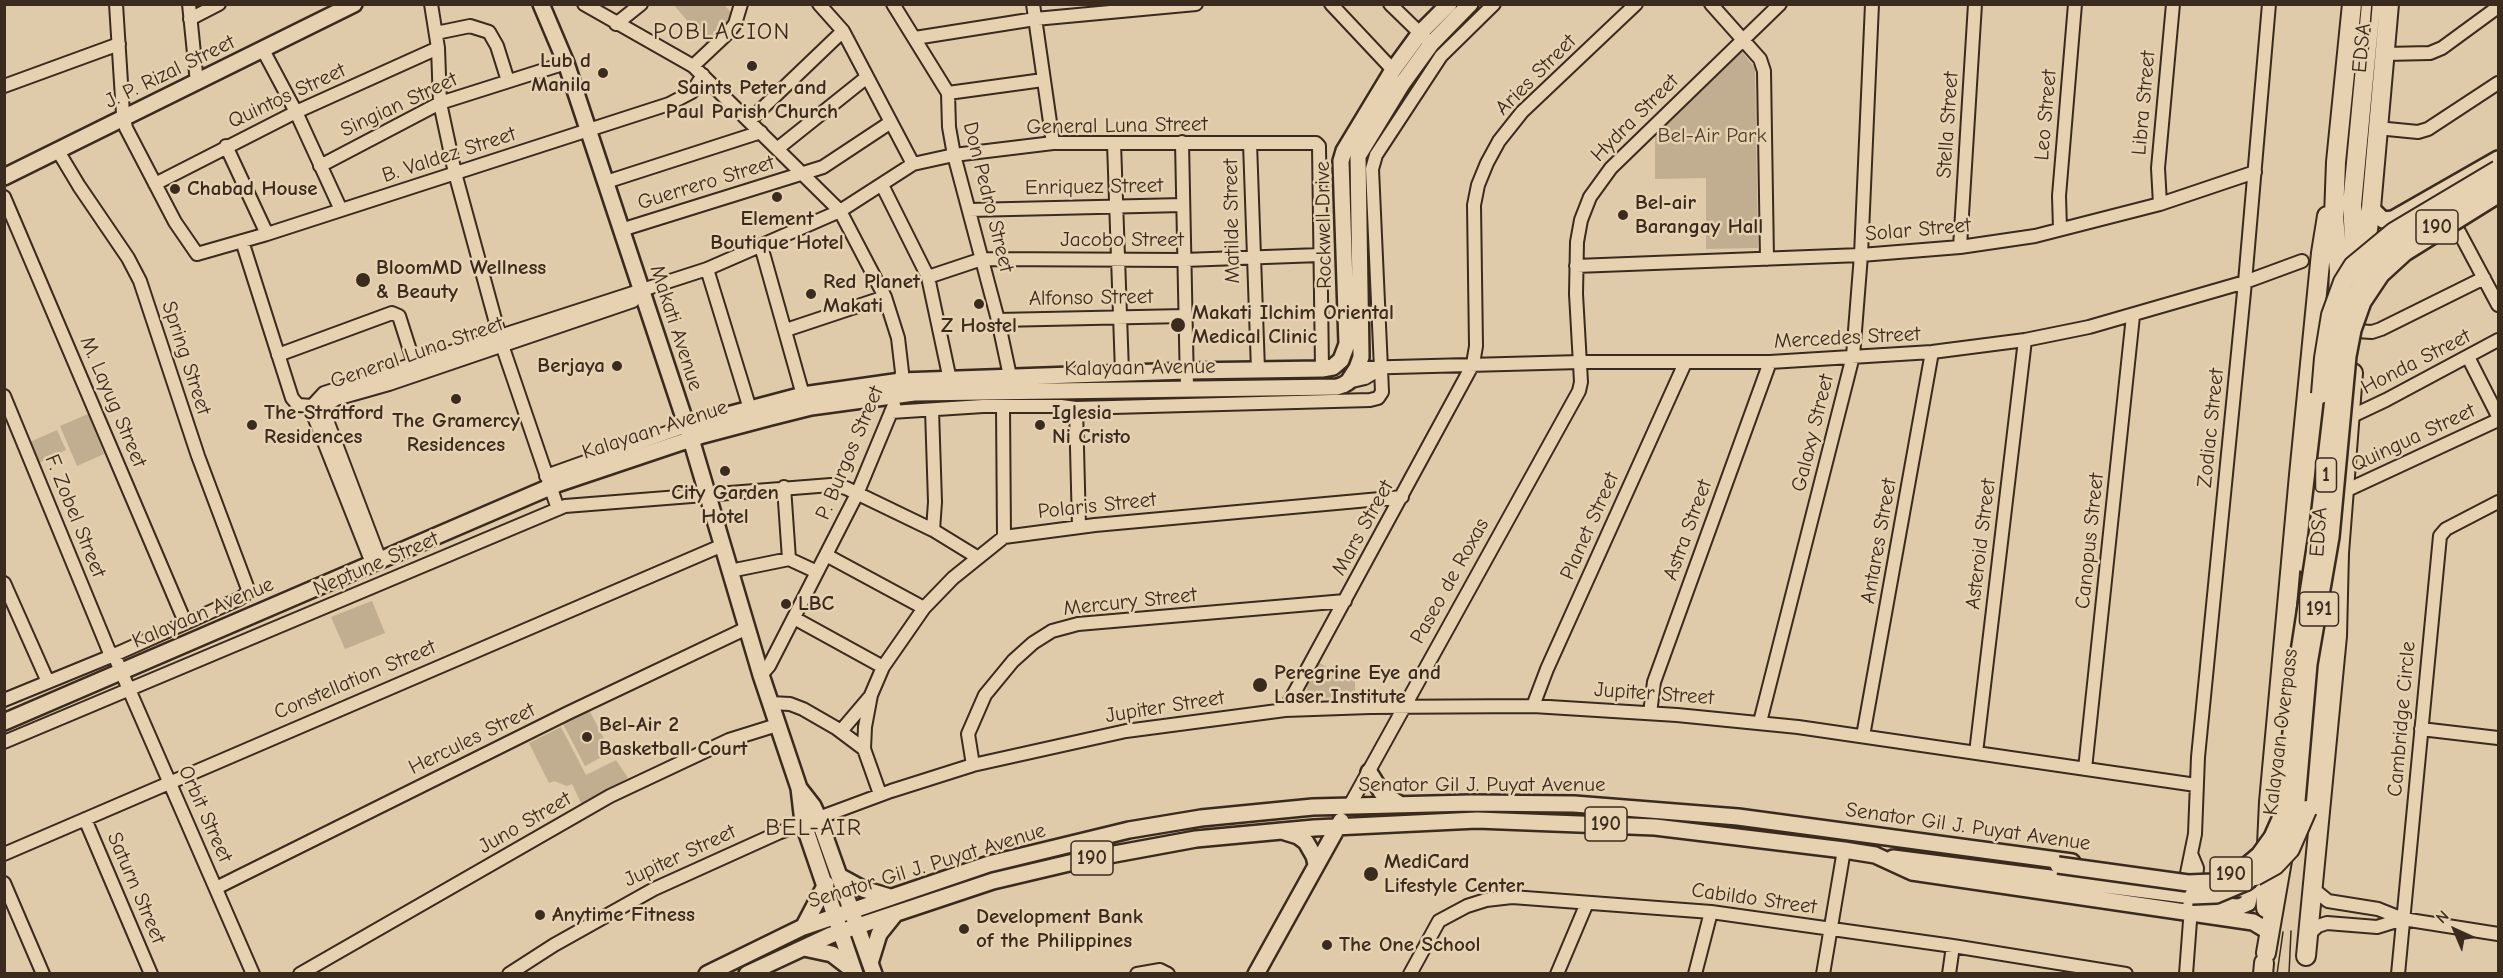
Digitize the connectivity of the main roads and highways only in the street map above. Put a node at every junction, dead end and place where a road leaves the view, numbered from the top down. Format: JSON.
{"nodes":[{"id":1,"x":535,"y":4,"type":"edge"},
{"id":2,"x":541,"y":4,"type":"edge"},
{"id":3,"x":1449,"y":4,"type":"edge"},
{"id":4,"x":1470,"y":4,"type":"edge"},
{"id":5,"x":2352,"y":4,"type":"edge"},
{"id":6,"x":2371,"y":4,"type":"edge"},
{"id":7,"x":2389,"y":4,"type":"edge"},
{"id":8,"x":351,"y":5,"type":"edge"},
{"id":9,"x":548,"y":22,"type":"junction"},
{"id":10,"x":1425,"y":39,"type":"junction"},
{"id":11,"x":2499,"y":159,"type":"edge"},
{"id":12,"x":2336,"y":162,"type":"junction"},
{"id":13,"x":2499,"y":170,"type":"edge"},
{"id":14,"x":4,"y":177,"type":"edge"},
{"id":15,"x":2499,"y":182,"type":"edge"},
{"id":16,"x":2499,"y":194,"type":"edge"},
{"id":17,"x":2499,"y":203,"type":"edge"},
{"id":18,"x":2371,"y":208,"type":"junction"},
{"id":19,"x":2399,"y":216,"type":"junction"},
{"id":20,"x":2419,"y":238,"type":"junction"},
{"id":21,"x":2401,"y":255,"type":"junction"},
{"id":22,"x":2358,"y":296,"type":"junction"},
{"id":23,"x":1328,"y":368,"type":"junction"},
{"id":24,"x":1357,"y":368,"type":"junction"},
{"id":25,"x":900,"y":388,"type":"junction"},
{"id":26,"x":688,"y":432,"type":"junction"},
{"id":27,"x":2339,"y":553,"type":"junction"},
{"id":28,"x":4,"y":722,"type":"edge"},
{"id":29,"x":1369,"y":772,"type":"road end"},
{"id":30,"x":799,"y":788,"type":"junction"},
{"id":31,"x":1401,"y":804,"type":"junction"},
{"id":32,"x":1350,"y":805,"type":"junction"},
{"id":33,"x":1337,"y":827,"type":"junction"},
{"id":34,"x":1280,"y":832,"type":"junction"},
{"id":35,"x":1893,"y":838,"type":"junction"},
{"id":36,"x":2266,"y":845,"type":"junction"},
{"id":37,"x":1875,"y":855,"type":"junction"},
{"id":38,"x":1939,"y":857,"type":"junction"},
{"id":39,"x":1316,"y":864,"type":"junction"},
{"id":40,"x":2165,"y":874,"type":"junction"},
{"id":41,"x":2255,"y":876,"type":"junction"},
{"id":42,"x":840,"y":877,"type":"junction"},
{"id":43,"x":826,"y":884,"type":"junction"},
{"id":44,"x":891,"y":897,"type":"junction"},
{"id":45,"x":2160,"y":909,"type":"junction"},
{"id":46,"x":852,"y":910,"type":"junction"},
{"id":47,"x":895,"y":914,"type":"junction"},
{"id":48,"x":837,"y":916,"type":"junction"},
{"id":49,"x":804,"y":926,"type":"junction"},
{"id":50,"x":858,"y":926,"type":"junction"},
{"id":51,"x":2268,"y":931,"type":"junction"},
{"id":52,"x":842,"y":932,"type":"junction"},
{"id":53,"x":804,"y":948,"type":"junction"},
{"id":54,"x":2265,"y":963,"type":"edge"},
{"id":55,"x":2305,"y":965,"type":"edge"},
{"id":56,"x":872,"y":968,"type":"edge"},
{"id":57,"x":855,"y":972,"type":"edge"},
{"id":58,"x":707,"y":974,"type":"edge"},
{"id":59,"x":747,"y":974,"type":"edge"},
{"id":60,"x":1256,"y":974,"type":"edge"}],
"edges":[{"from":1,"to":9,"type":"main road","name":"Makati Avenue"},
{"from":2,"to":9,"type":"main road","name":"Makati Avenue"},
{"from":3,"to":10,"type":"main road","name":"Rockwell Drive"},
{"from":4,"to":10,"type":"main road","name":"Rockwell Drive"},
{"from":5,"to":12,"type":"highway","name":"EDSA","number":"1"},
{"from":6,"to":22,"type":"highway"},
{"from":7,"to":18,"type":"highway","name":"EDSA","number":"1"},
{"from":8,"to":14,"type":"main road","name":"J. P. Rizal Street"},
{"from":9,"to":26,"type":"main road","name":"Makati Avenue"},
{"from":10,"to":23,"type":"main road","name":"Rockwell Drive"},
{"from":10,"to":24,"type":"main road","name":"Rockwell Drive"},
{"from":11,"to":19,"type":"main road","number":"190"},
{"from":12,"to":36,"type":"highway","number":"1"},
{"from":12,"to":51,"type":"highway","name":"EDSA","number":"1"},
{"from":13,"to":51,"type":"highway","bridge":true},
{"from":15,"to":38,"type":"main road","name":"Kalayaan Overpass","number":"191","bridge":true},
{"from":16,"to":20,"type":"main road","number":"190"},
{"from":16,"to":41,"type":"main road","name":"Kalayaan Overpass","number":"191","bridge":true},
{"from":17,"to":21,"type":"main road"},
{"from":18,"to":19,"type":"main road","number":"190"},
{"from":18,"to":22,"type":"highway","name":"EDSA","number":"1"},
{"from":19,"to":20,"type":"main road"},
{"from":19,"to":21,"type":"main road"},
{"from":20,"to":21,"type":"main road","number":"190"},
{"from":21,"to":22,"type":"main road"},
{"from":22,"to":27,"type":"highway","name":"EDSA","number":"1"},
{"from":23,"to":24,"type":"main road","name":"Kalayaan Avenue"},
{"from":23,"to":25,"type":"main road","name":"Kalayaan Avenue"},
{"from":24,"to":25,"type":"main road","name":"Kalayaan Avenue"},
{"from":25,"to":26,"type":"main road","name":"Kalayaan Avenue"},
{"from":25,"to":26,"type":"main road","name":"Kalayaan Avenue"},
{"from":26,"to":28,"type":"main road","name":"Kalayaan Avenue"},
{"from":26,"to":30,"type":"main road","name":"Makati Avenue"},
{"from":27,"to":41,"type":"highway","bridge":true},
{"from":27,"to":55,"type":"highway","name":"EDSA","number":"1"},
{"from":29,"to":31,"type":"main road"},
{"from":30,"to":42,"type":"main road","name":"Makati Avenue"},
{"from":30,"to":43,"type":"main road","name":"Makati Avenue"},
{"from":31,"to":32,"type":"main road","name":"Senator Gil J. Puyat Avenue","number":"190"},
{"from":31,"to":35,"type":"main road","name":"Senator Gil J. Puyat Avenue","number":"190"},
{"from":32,"to":33,"type":"main road","name":"Paseo de Roxas"},
{"from":32,"to":44,"type":"main road","name":"Senator Gil J. Puyat Avenue","number":"190"},
{"from":33,"to":34,"type":"main road","name":"Senator Gil J. Puyat Avenue","number":"190"},
{"from":33,"to":37,"type":"main road","name":"Senator Gil J. Puyat Avenue","number":"190"},
{"from":33,"to":39,"type":"main road","name":"Paseo de Roxas"},
{"from":34,"to":39,"type":"main road"},
{"from":34,"to":47,"type":"main road","name":"Senator Gil J. Puyat Avenue","number":"190"},
{"from":35,"to":38,"type":"main road","name":"Kalayaan Overpass","number":"191"},
{"from":35,"to":40,"type":"main road","name":"Senator Gil J. Puyat Avenue","number":"190"},
{"from":36,"to":40,"type":"main road","name":"Senator Gil J. Puyat Avenue","number":"190"},
{"from":36,"to":51,"type":"highway","number":"1"},
{"from":37,"to":38,"type":"main road","name":"Kalayaan Overpass","number":"191"},
{"from":37,"to":45,"type":"main road","name":"Senator Gil J. Puyat Avenue","number":"190"},
{"from":38,"to":41,"type":"main road","name":"Kalayaan Overpass","number":"191","bridge":true},
{"from":39,"to":60,"type":"main road","name":"Paseo de Roxas"},
{"from":40,"to":45,"type":"main road"},
{"from":42,"to":44,"type":"main road"},
{"from":42,"to":46,"type":"main road","name":"Makati Avenue"},
{"from":43,"to":48,"type":"main road","name":"Makati Avenue"},
{"from":43,"to":49,"type":"main road"},
{"from":44,"to":46,"type":"main road","name":"Senator Gil J. Puyat Avenue","number":"190"},
{"from":45,"to":51,"type":"main road","name":"Senator Gil J. Puyat Avenue","number":"190"},
{"from":46,"to":48,"type":"main road","name":"Senator Gil J. Puyat Avenue","number":"190"},
{"from":46,"to":50,"type":"main road","name":"Makati Avenue"},
{"from":47,"to":50,"type":"main road","name":"Senator Gil J. Puyat Avenue","number":"190"},
{"from":47,"to":56,"type":"main road"},
{"from":48,"to":49,"type":"main road","name":"Senator Gil J. Puyat Avenue","number":"190"},
{"from":48,"to":52,"type":"main road","name":"Makati Avenue"},
{"from":49,"to":58,"type":"main road","name":"Senator Gil J. Puyat Avenue","number":"190"},
{"from":50,"to":52,"type":"main road","name":"Senator Gil J. Puyat Avenue","number":"190"},
{"from":50,"to":56,"type":"main road","name":"Makati Avenue"},
{"from":51,"to":54,"type":"highway","name":"EDSA","number":"1"},
{"from":52,"to":53,"type":"main road","name":"Senator Gil J. Puyat Avenue","number":"190"},
{"from":52,"to":57,"type":"main road","name":"Makati Avenue"},
{"from":53,"to":57,"type":"main road"},
{"from":53,"to":59,"type":"main road","name":"Senator Gil J. Puyat Avenue","number":"190"}]}
